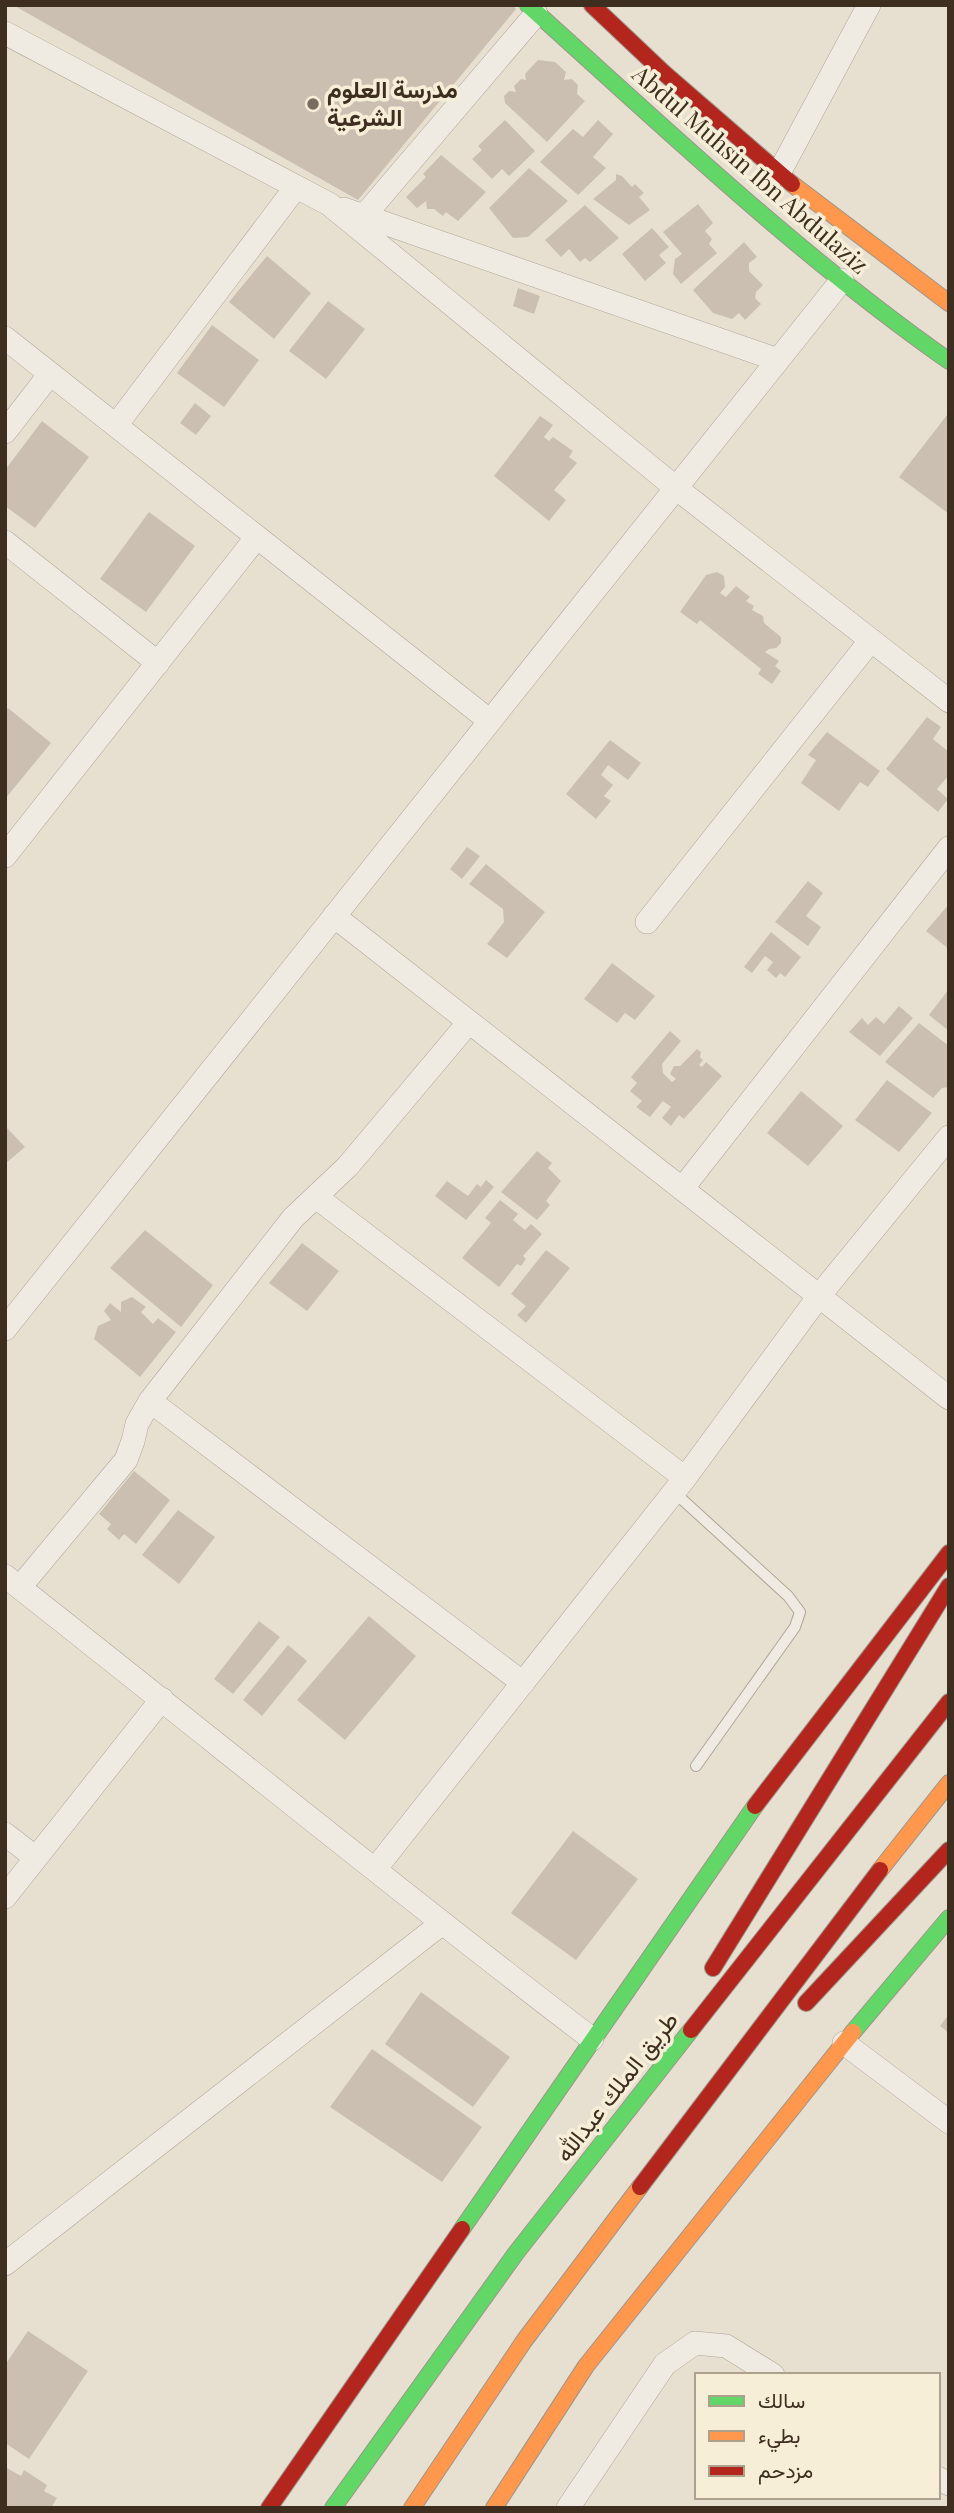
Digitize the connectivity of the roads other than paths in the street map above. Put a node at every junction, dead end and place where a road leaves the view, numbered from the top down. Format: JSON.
{"nodes":[{"id":1,"x":592,"y":5,"type":"edge"},
{"id":2,"x":869,"y":5,"type":"edge"},
{"id":3,"x":532,"y":10,"type":"edge"},
{"id":4,"x":5,"y":33,"type":"edge"},
{"id":5,"x":779,"y":173,"type":"junction"},
{"id":6,"x":296,"y":187,"type":"junction"},
{"id":7,"x":329,"y":204,"type":"junction"},
{"id":8,"x":364,"y":216,"type":"junction"},
{"id":9,"x":842,"y":280,"type":"junction"},
{"id":10,"x":949,"y":303,"type":"edge"},
{"id":11,"x":5,"y":338,"type":"edge"},
{"id":12,"x":778,"y":360,"type":"junction"},
{"id":13,"x":949,"y":361,"type":"edge"},
{"id":14,"x":50,"y":374,"type":"junction"},
{"id":15,"x":117,"y":424,"type":"junction"},
{"id":16,"x":5,"y":432,"type":"edge"},
{"id":17,"x":676,"y":488,"type":"junction"},
{"id":18,"x":257,"y":537,"type":"junction"},
{"id":19,"x":5,"y":542,"type":"edge"},
{"id":20,"x":871,"y":640,"type":"junction"},
{"id":21,"x":158,"y":663,"type":"junction"},
{"id":22,"x":949,"y":701,"type":"edge"},
{"id":23,"x":490,"y":721,"type":"junction"},
{"id":24,"x":949,"y":848,"type":"edge"},
{"id":25,"x":5,"y":856,"type":"edge"},
{"id":26,"x":334,"y":916,"type":"junction"},
{"id":27,"x":647,"y":922,"type":"dead end"},
{"id":28,"x":469,"y":1022,"type":"junction"},
{"id":29,"x":949,"y":1137,"type":"edge"},
{"id":30,"x":682,"y":1189,"type":"junction"},
{"id":31,"x":316,"y":1197,"type":"junction"},
{"id":32,"x":819,"y":1296,"type":"junction"},
{"id":33,"x":9,"y":1318,"type":"edge"},
{"id":34,"x":949,"y":1398,"type":"edge"},
{"id":35,"x":150,"y":1401,"type":"junction"},
{"id":36,"x":679,"y":1485,"type":"junction"},
{"id":37,"x":949,"y":1553,"type":"edge"},
{"id":38,"x":12,"y":1582,"type":"edge"},
{"id":39,"x":949,"y":1586,"type":"edge"},
{"id":40,"x":523,"y":1683,"type":"junction"},
{"id":41,"x":162,"y":1699,"type":"junction"},
{"id":42,"x":949,"y":1702,"type":"edge"},
{"id":43,"x":696,"y":1766,"type":"dead end"},
{"id":44,"x":949,"y":1783,"type":"edge"},
{"id":45,"x":5,"y":1834,"type":"edge"},
{"id":46,"x":949,"y":1850,"type":"edge"},
{"id":47,"x":36,"y":1858,"type":"junction"},
{"id":48,"x":376,"y":1868,"type":"junction"},
{"id":49,"x":5,"y":1897,"type":"edge"},
{"id":50,"x":949,"y":1918,"type":"edge"},
{"id":51,"x":441,"y":1924,"type":"junction"},
{"id":52,"x":705,"y":1980,"type":"dead end"},
{"id":53,"x":792,"y":2018,"type":"dead end"},
{"id":54,"x":675,"y":2025,"type":"dead end"},
{"id":55,"x":592,"y":2039,"type":"junction"},
{"id":56,"x":844,"y":2043,"type":"junction"},
{"id":57,"x":765,"y":2049,"type":"dead end"},
{"id":58,"x":949,"y":2122,"type":"edge"},
{"id":59,"x":630,"y":2200,"type":"junction"},
{"id":60,"x":546,"y":2215,"type":"junction"},
{"id":61,"x":5,"y":2264,"type":"edge"},
{"id":62,"x":770,"y":2373,"type":"edge"},
{"id":63,"x":270,"y":2508,"type":"edge"},
{"id":64,"x":333,"y":2508,"type":"edge"},
{"id":65,"x":412,"y":2508,"type":"edge"},
{"id":66,"x":494,"y":2508,"type":"edge"},
{"id":67,"x":568,"y":2508,"type":"edge"}],
"edges":[{"from":1,"to":5,"type":"main road","name":"Abdul Muhsin Ibn Abdulaziz"},
{"from":2,"to":5,"type":"street"},
{"from":3,"to":8,"type":"street"},
{"from":3,"to":9,"type":"main road","name":"Abdul Muhsin Ibn Abdulaziz"},
{"from":4,"to":6,"type":"street"},
{"from":5,"to":10,"type":"main road","name":"Abdul Muhsin Ibn Abdulaziz"},
{"from":6,"to":7,"type":"street"},
{"from":6,"to":15,"type":"street"},
{"from":7,"to":8,"type":"street"},
{"from":7,"to":17,"type":"street"},
{"from":8,"to":12,"type":"street"},
{"from":9,"to":12,"type":"street"},
{"from":9,"to":13,"type":"main road","name":"Abdul Muhsin Ibn Abdulaziz"},
{"from":11,"to":14,"type":"street"},
{"from":12,"to":17,"type":"street"},
{"from":14,"to":15,"type":"street"},
{"from":14,"to":16,"type":"street"},
{"from":15,"to":18,"type":"street"},
{"from":17,"to":20,"type":"street"},
{"from":17,"to":23,"type":"street"},
{"from":18,"to":21,"type":"street"},
{"from":18,"to":23,"type":"street"},
{"from":19,"to":21,"type":"street"},
{"from":20,"to":22,"type":"street"},
{"from":20,"to":27,"type":"street"},
{"from":21,"to":25,"type":"street"},
{"from":23,"to":26,"type":"street"},
{"from":24,"to":30,"type":"street"},
{"from":26,"to":28,"type":"street"},
{"from":26,"to":33,"type":"street"},
{"from":28,"to":30,"type":"street"},
{"from":28,"to":31,"type":"street"},
{"from":29,"to":32,"type":"street"},
{"from":30,"to":32,"type":"street"},
{"from":31,"to":35,"type":"street"},
{"from":31,"to":36,"type":"street"},
{"from":32,"to":34,"type":"street"},
{"from":32,"to":36,"type":"street"},
{"from":35,"to":38,"type":"street"},
{"from":35,"to":40,"type":"street"},
{"from":36,"to":40,"type":"street"},
{"from":36,"to":43,"type":"lane"},
{"from":37,"to":55,"type":"main road"},
{"from":38,"to":41,"type":"street"},
{"from":39,"to":52,"type":"main road"},
{"from":40,"to":48,"type":"street"},
{"from":41,"to":47,"type":"street"},
{"from":41,"to":48,"type":"street"},
{"from":42,"to":60,"type":"main road","name":"طريق الملك عبدالله"},
{"from":44,"to":59,"type":"main road"},
{"from":45,"to":47,"type":"street"},
{"from":46,"to":53,"type":"main road"},
{"from":47,"to":49,"type":"street"},
{"from":48,"to":51,"type":"street"},
{"from":50,"to":56,"type":"main road"},
{"from":51,"to":55,"type":"street"},
{"from":51,"to":61,"type":"street"},
{"from":54,"to":60,"type":"main road"},
{"from":55,"to":63,"type":"main road"},
{"from":56,"to":58,"type":"street"},
{"from":56,"to":66,"type":"main road"},
{"from":57,"to":59,"type":"main road"},
{"from":59,"to":65,"type":"main road"},
{"from":60,"to":64,"type":"main road","name":"طريق الملك عبدالله"},
{"from":62,"to":67,"type":"street"}]}
